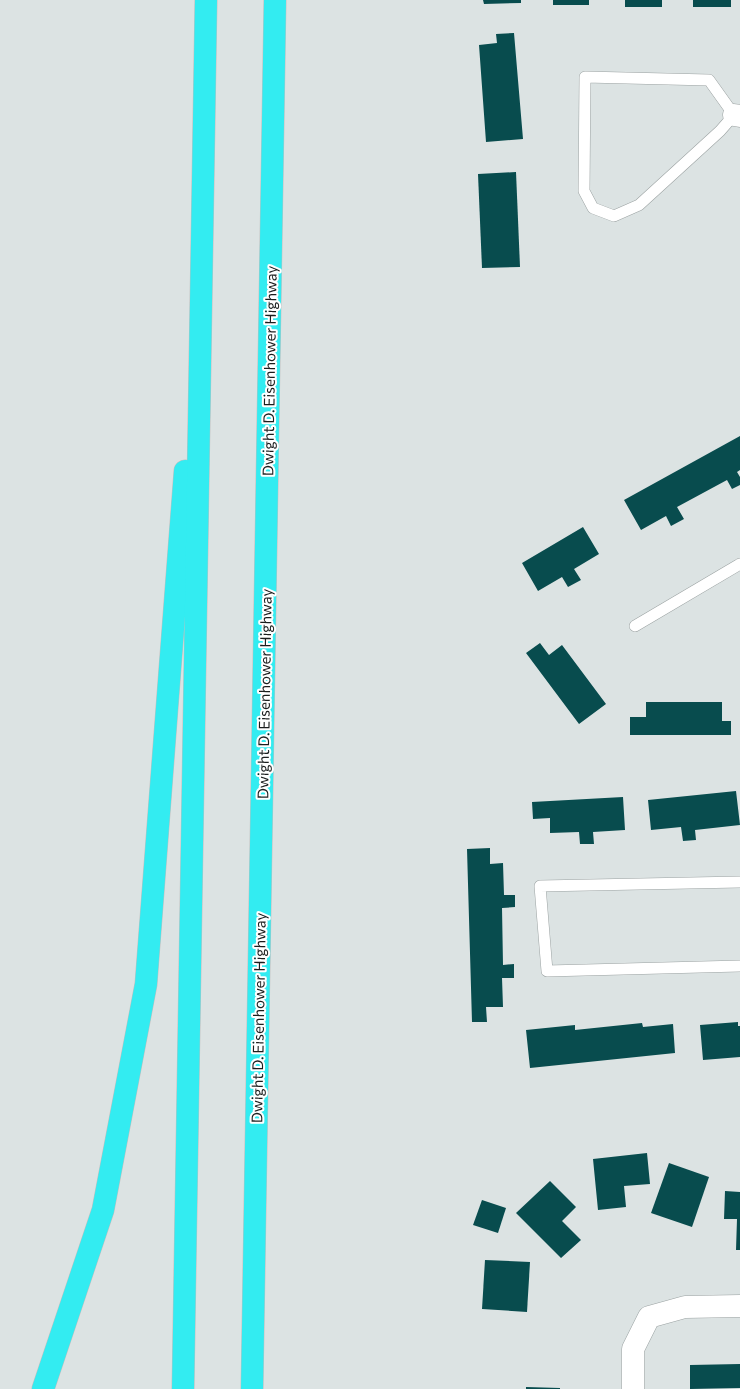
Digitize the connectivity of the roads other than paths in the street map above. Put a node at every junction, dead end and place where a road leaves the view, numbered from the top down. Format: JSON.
{"nodes":[{"id":1,"x":206,"y":0,"type":"edge"},
{"id":2,"x":275,"y":0,"type":"edge"},
{"id":3,"x":737,"y":116,"type":"edge"},
{"id":4,"x":202,"y":235,"type":"junction"},
{"id":5,"x":740,"y":564,"type":"edge"},
{"id":6,"x":635,"y":626,"type":"dead end"},
{"id":7,"x":740,"y":882,"type":"edge"},
{"id":8,"x":740,"y":966,"type":"edge"},
{"id":9,"x":740,"y":1306,"type":"edge"},
{"id":10,"x":43,"y":1389,"type":"edge"},
{"id":11,"x":183,"y":1389,"type":"edge"},
{"id":12,"x":252,"y":1389,"type":"edge"},
{"id":13,"x":633,"y":1389,"type":"edge"}],
"edges":[{"from":1,"to":4,"type":"highway"},
{"from":2,"to":12,"type":"highway","name":"Dwight D. Eisenhower Highway"},
{"from":3,"to":3,"type":"lane"},
{"from":4,"to":10,"type":"highway"},
{"from":4,"to":11,"type":"highway"},
{"from":5,"to":6,"type":"lane"},
{"from":7,"to":8,"type":"lane"},
{"from":9,"to":13,"type":"street"}]}
